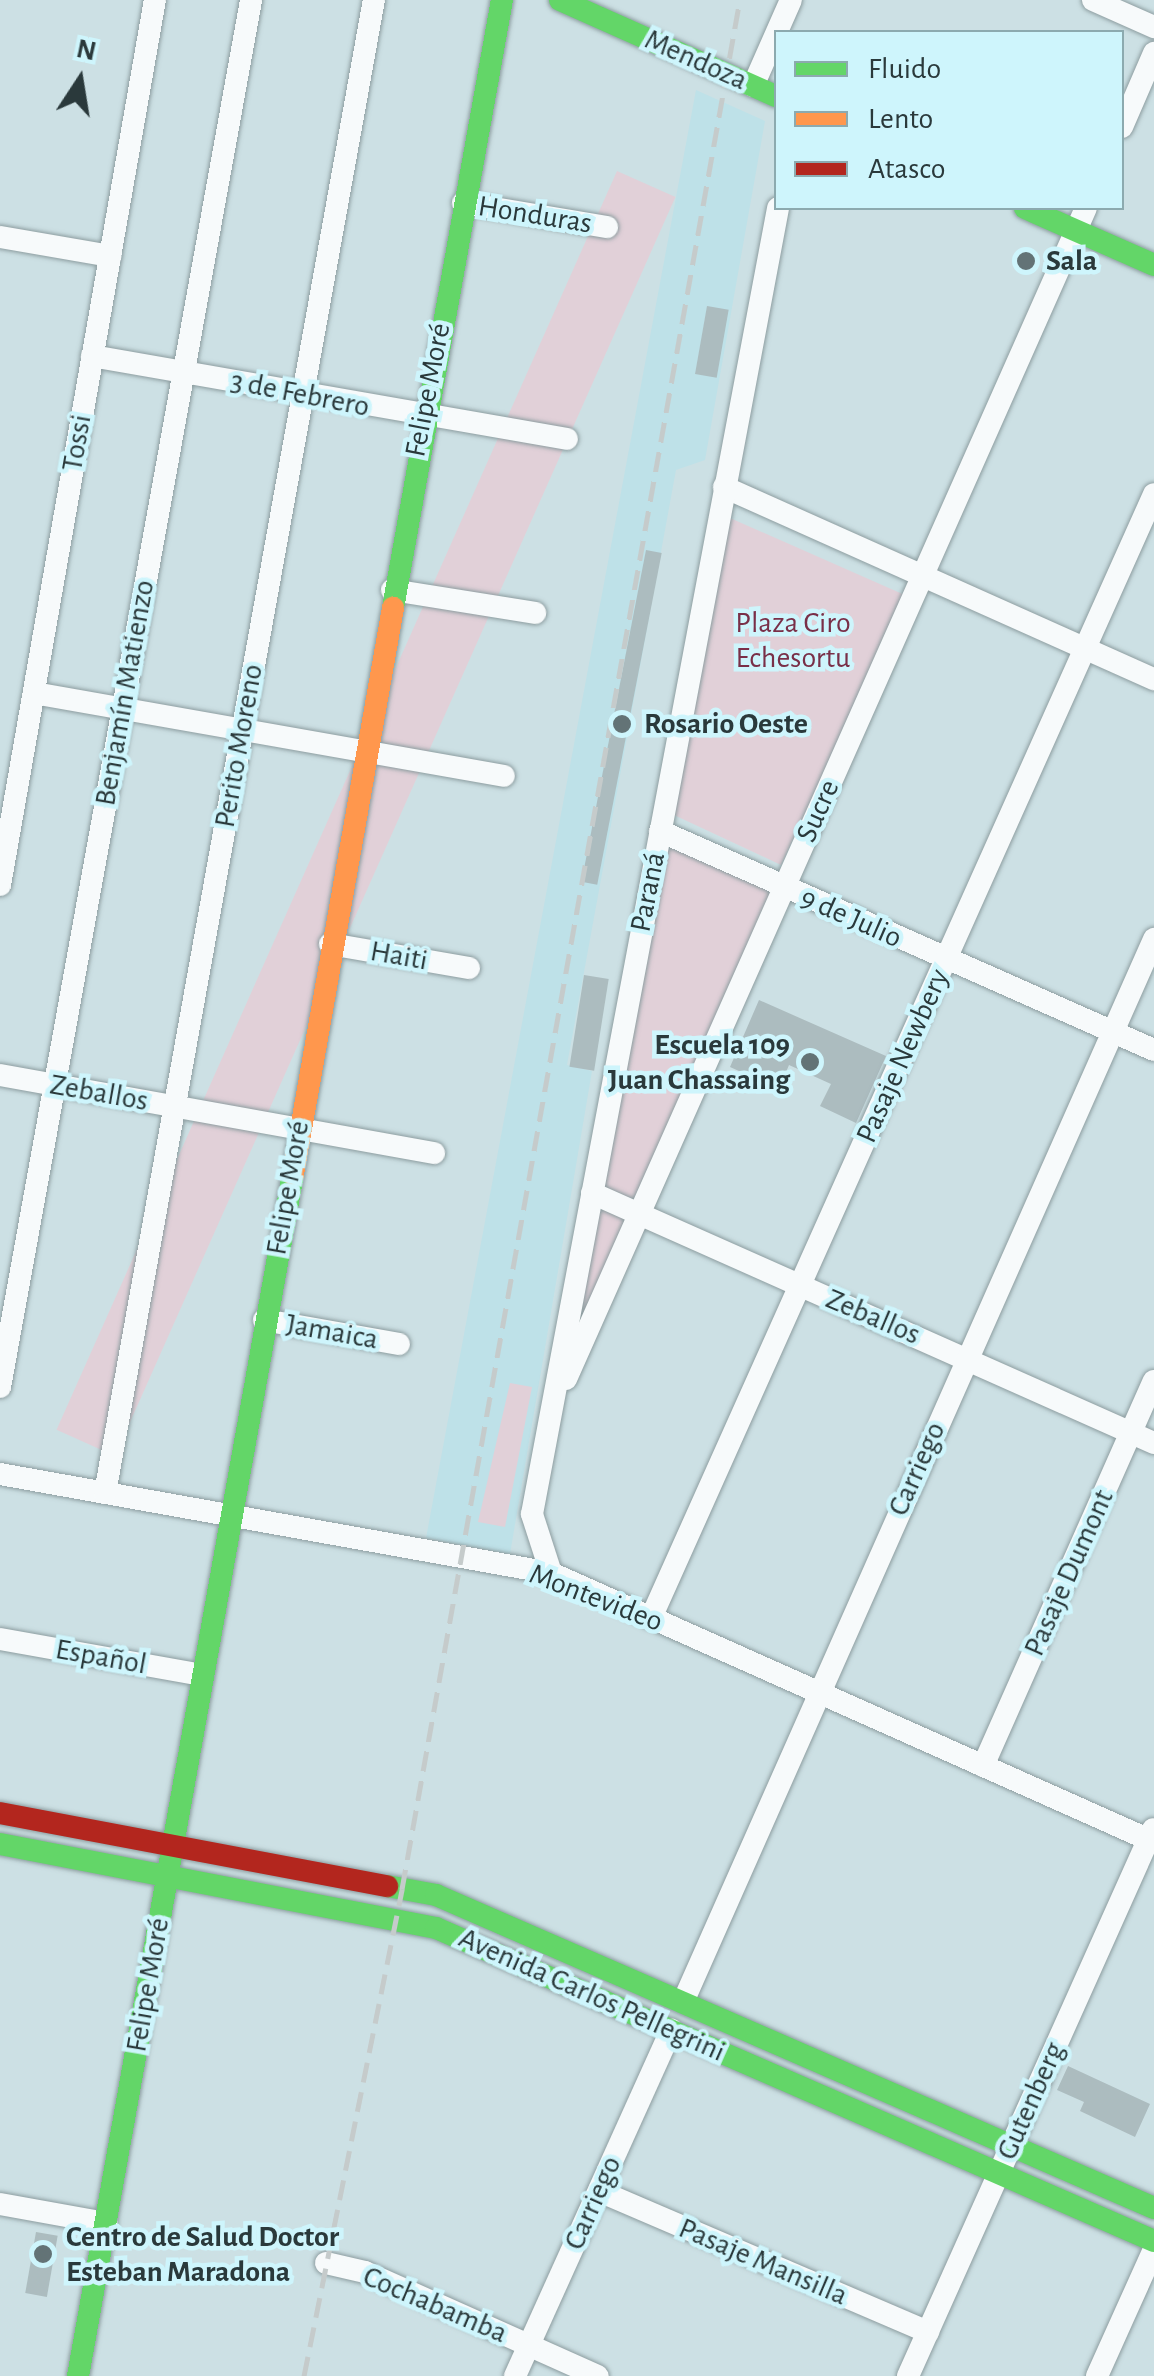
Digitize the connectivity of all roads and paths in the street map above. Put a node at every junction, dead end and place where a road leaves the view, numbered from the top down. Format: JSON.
{"nodes":[{"id":1,"x":155,"y":0,"type":"edge"},
{"id":2,"x":251,"y":0,"type":"edge"},
{"id":3,"x":374,"y":0,"type":"edge"},
{"id":4,"x":502,"y":0,"type":"edge"},
{"id":5,"x":560,"y":0,"type":"edge"},
{"id":6,"x":791,"y":0,"type":"edge"},
{"id":7,"x":1093,"y":0,"type":"edge"},
{"id":8,"x":1154,"y":27,"type":"edge"},
{"id":9,"x":778,"y":30,"type":"edge"},
{"id":10,"x":774,"y":38,"type":"edge"},
{"id":11,"x":1154,"y":53,"type":"edge"},
{"id":12,"x":753,"y":86,"type":"junction"},
{"id":13,"x":774,"y":95,"type":"edge"},
{"id":14,"x":1124,"y":121,"type":"edge"},
{"id":15,"x":463,"y":203,"type":"junction"},
{"id":16,"x":778,"y":210,"type":"edge"},
{"id":17,"x":1030,"y":210,"type":"edge"},
{"id":18,"x":1085,"y":210,"type":"edge"},
{"id":19,"x":606,"y":227,"type":"dead end"},
{"id":20,"x":1076,"y":230,"type":"junction"},
{"id":21,"x":0,"y":237,"type":"edge"},
{"id":22,"x":110,"y":256,"type":"junction"},
{"id":23,"x":1154,"y":265,"type":"edge"},
{"id":24,"x":92,"y":356,"type":"junction"},
{"id":25,"x":184,"y":372,"type":"junction"},
{"id":26,"x":302,"y":395,"type":"junction"},
{"id":27,"x":422,"y":417,"type":"junction"},
{"id":28,"x":567,"y":439,"type":"dead end"},
{"id":29,"x":724,"y":487,"type":"junction"},
{"id":30,"x":1154,"y":494,"type":"edge"},
{"id":31,"x":922,"y":576,"type":"junction"},
{"id":32,"x":392,"y":590,"type":"junction"},
{"id":33,"x":535,"y":613,"type":"dead end"},
{"id":34,"x":1085,"y":648,"type":"junction"},
{"id":35,"x":1154,"y":680,"type":"edge"},
{"id":36,"x":34,"y":694,"type":"junction"},
{"id":37,"x":122,"y":709,"type":"junction"},
{"id":38,"x":242,"y":730,"type":"junction"},
{"id":39,"x":364,"y":752,"type":"junction"},
{"id":40,"x":504,"y":776,"type":"dead end"},
{"id":41,"x":660,"y":831,"type":"junction"},
{"id":42,"x":4,"y":841,"type":"edge"},
{"id":43,"x":0,"y":886,"type":"edge"},
{"id":44,"x":784,"y":888,"type":"junction"},
{"id":45,"x":1154,"y":938,"type":"edge"},
{"id":46,"x":330,"y":944,"type":"junction"},
{"id":47,"x":946,"y":960,"type":"junction"},
{"id":48,"x":468,"y":968,"type":"dead end"},
{"id":49,"x":1110,"y":1030,"type":"junction"},
{"id":50,"x":1154,"y":1050,"type":"edge"},
{"id":51,"x":0,"y":1075,"type":"edge"},
{"id":52,"x":54,"y":1085,"type":"junction"},
{"id":53,"x":174,"y":1106,"type":"junction"},
{"id":54,"x":298,"y":1129,"type":"junction"},
{"id":55,"x":434,"y":1153,"type":"dead end"},
{"id":56,"x":592,"y":1193,"type":"junction"},
{"id":57,"x":639,"y":1214,"type":"junction"},
{"id":58,"x":800,"y":1285,"type":"junction"},
{"id":59,"x":264,"y":1320,"type":"junction"},
{"id":60,"x":398,"y":1344,"type":"dead end"},
{"id":61,"x":966,"y":1357,"type":"junction"},
{"id":62,"x":1154,"y":1380,"type":"edge"},
{"id":63,"x":0,"y":1387,"type":"edge"},
{"id":64,"x":550,"y":1415,"type":"junction"},
{"id":65,"x":1131,"y":1432,"type":"junction"},
{"id":66,"x":1154,"y":1443,"type":"edge"},
{"id":67,"x":0,"y":1474,"type":"edge"},
{"id":68,"x":104,"y":1493,"type":"junction"},
{"id":69,"x":230,"y":1516,"type":"junction"},
{"id":70,"x":551,"y":1574,"type":"junction"},
{"id":71,"x":652,"y":1618,"type":"junction"},
{"id":72,"x":0,"y":1640,"type":"edge"},
{"id":73,"x":202,"y":1675,"type":"junction"},
{"id":74,"x":820,"y":1691,"type":"junction"},
{"id":75,"x":983,"y":1766,"type":"junction"},
{"id":76,"x":0,"y":1813,"type":"edge"},
{"id":77,"x":1152,"y":1836,"type":"edge"},
{"id":78,"x":0,"y":1844,"type":"edge"},
{"id":79,"x":173,"y":1846,"type":"junction"},
{"id":80,"x":168,"y":1876,"type":"junction"},
{"id":81,"x":683,"y":2002,"type":"junction"},
{"id":82,"x":671,"y":2030,"type":"junction"},
{"id":83,"x":1012,"y":2144,"type":"junction"},
{"id":84,"x":999,"y":2173,"type":"junction"},
{"id":85,"x":598,"y":2191,"type":"junction"},
{"id":86,"x":0,"y":2204,"type":"edge"},
{"id":87,"x":1154,"y":2208,"type":"edge"},
{"id":88,"x":106,"y":2223,"type":"junction"},
{"id":89,"x":1154,"y":2240,"type":"edge"},
{"id":90,"x":1154,"y":2248,"type":"edge"},
{"id":91,"x":326,"y":2263,"type":"dead end"},
{"id":92,"x":928,"y":2332,"type":"junction"},
{"id":93,"x":529,"y":2346,"type":"junction"},
{"id":94,"x":78,"y":2376,"type":"edge"},
{"id":95,"x":515,"y":2376,"type":"edge"},
{"id":96,"x":598,"y":2376,"type":"edge"},
{"id":97,"x":908,"y":2376,"type":"edge"},
{"id":98,"x":1097,"y":2376,"type":"edge"}],
"edges":[{"from":1,"to":22,"type":"street","name":"Tossi"},
{"from":2,"to":25,"type":"street","name":"Benjamín Matienzo"},
{"from":3,"to":26,"type":"street","name":"Perito Moreno"},
{"from":4,"to":15,"type":"main road","name":"Felipe Moré"},
{"from":5,"to":12,"type":"main road","name":"Mendoza"},
{"from":6,"to":9,"type":"street"},
{"from":7,"to":8,"type":"street"},
{"from":10,"to":12,"type":"street"},
{"from":11,"to":14,"type":"street"},
{"from":12,"to":13,"type":"main road","name":"Mendoza"},
{"from":15,"to":19,"type":"street","name":"Honduras"},
{"from":15,"to":27,"type":"main road","name":"Felipe Moré"},
{"from":16,"to":29,"type":"street","name":"Paraná"},
{"from":17,"to":20,"type":"main road"},
{"from":18,"to":20,"type":"street","name":"Sucre"},
{"from":20,"to":23,"type":"main road"},
{"from":20,"to":31,"type":"street","name":"Sucre"},
{"from":21,"to":22,"type":"street"},
{"from":22,"to":24,"type":"street","name":"Tossi"},
{"from":24,"to":25,"type":"street","name":"3 de Febrero"},
{"from":24,"to":36,"type":"street","name":"Tossi"},
{"from":25,"to":26,"type":"street","name":"3 de Febrero"},
{"from":25,"to":37,"type":"street","name":"Benjamín Matienzo"},
{"from":26,"to":27,"type":"street","name":"3 de Febrero"},
{"from":26,"to":38,"type":"street","name":"Perito Moreno"},
{"from":27,"to":28,"type":"street","name":"3 de Febrero"},
{"from":27,"to":32,"type":"main road","name":"Felipe Moré"},
{"from":29,"to":31,"type":"street"},
{"from":29,"to":41,"type":"street","name":"Paraná"},
{"from":30,"to":34,"type":"street","name":"Pasaje Newbery"},
{"from":31,"to":34,"type":"street"},
{"from":31,"to":44,"type":"street","name":"Sucre"},
{"from":32,"to":33,"type":"street"},
{"from":32,"to":39,"type":"main road","name":"Felipe Moré"},
{"from":34,"to":35,"type":"street"},
{"from":34,"to":47,"type":"street","name":"Pasaje Newbery"},
{"from":36,"to":37,"type":"street"},
{"from":36,"to":42,"type":"street","name":"Tossi"},
{"from":37,"to":38,"type":"street"},
{"from":37,"to":52,"type":"street","name":"Benjamín Matienzo"},
{"from":38,"to":39,"type":"street"},
{"from":38,"to":53,"type":"street","name":"Perito Moreno"},
{"from":39,"to":40,"type":"street"},
{"from":39,"to":46,"type":"main road","name":"Felipe Moré"},
{"from":41,"to":44,"type":"street","name":"9 de Julio"},
{"from":41,"to":56,"type":"street","name":"Paraná"},
{"from":42,"to":43,"type":"street","name":"Tossi"},
{"from":44,"to":47,"type":"street","name":"9 de Julio"},
{"from":44,"to":57,"type":"street","name":"Sucre"},
{"from":45,"to":49,"type":"street","name":"Carriego"},
{"from":46,"to":48,"type":"street","name":"Haiti"},
{"from":46,"to":54,"type":"main road","name":"Felipe Moré"},
{"from":47,"to":49,"type":"street","name":"9 de Julio"},
{"from":47,"to":58,"type":"street","name":"Pasaje Newbery"},
{"from":49,"to":50,"type":"street","name":"9 de Julio"},
{"from":49,"to":61,"type":"street","name":"Carriego"},
{"from":51,"to":52,"type":"street","name":"Zeballos"},
{"from":52,"to":53,"type":"street","name":"Zeballos"},
{"from":52,"to":63,"type":"street","name":"Benjamín Matienzo"},
{"from":53,"to":54,"type":"street","name":"Zeballos"},
{"from":53,"to":68,"type":"street","name":"Perito Moreno"},
{"from":54,"to":55,"type":"street","name":"Zeballos"},
{"from":54,"to":59,"type":"main road","name":"Felipe Moré"},
{"from":56,"to":57,"type":"street","name":"Zeballos"},
{"from":56,"to":64,"type":"street","name":"Paraná"},
{"from":57,"to":58,"type":"street","name":"Zeballos"},
{"from":57,"to":64,"type":"street","name":"Sucre"},
{"from":58,"to":61,"type":"street","name":"Zeballos"},
{"from":58,"to":71,"type":"street","name":"Pasaje Newbery"},
{"from":59,"to":60,"type":"street","name":"Jamaica"},
{"from":59,"to":69,"type":"main road","name":"Felipe Moré"},
{"from":61,"to":65,"type":"street","name":"Zeballos"},
{"from":61,"to":74,"type":"street","name":"Carriego"},
{"from":62,"to":65,"type":"street","name":"Pasaje Dumont"},
{"from":64,"to":70,"type":"street","name":"Paraná"},
{"from":65,"to":66,"type":"street","name":"Zeballos"},
{"from":65,"to":75,"type":"street","name":"Pasaje Dumont"},
{"from":67,"to":68,"type":"street","name":"Montevideo"},
{"from":68,"to":69,"type":"street","name":"Montevideo"},
{"from":69,"to":70,"type":"street","name":"Montevideo"},
{"from":69,"to":73,"type":"main road","name":"Felipe Moré"},
{"from":70,"to":71,"type":"street","name":"Montevideo"},
{"from":71,"to":74,"type":"street","name":"Montevideo"},
{"from":72,"to":73,"type":"street","name":"Español"},
{"from":73,"to":79,"type":"main road","name":"Felipe Moré"},
{"from":74,"to":75,"type":"street","name":"Montevideo"},
{"from":74,"to":81,"type":"street","name":"Carriego"},
{"from":75,"to":77,"type":"street","name":"Montevideo"},
{"from":76,"to":79,"type":"main road","name":"Avenida Carlos Pellegrini"},
{"from":77,"to":83,"type":"street","name":"Gutenberg"},
{"from":78,"to":80,"type":"main road","name":"Avenida Carlos Pellegrini"},
{"from":79,"to":80,"type":"main road","name":"Felipe Moré"},
{"from":79,"to":81,"type":"main road","name":"Avenida Carlos Pellegrini"},
{"from":80,"to":82,"type":"main road","name":"Avenida Carlos Pellegrini"},
{"from":80,"to":88,"type":"main road","name":"Felipe Moré"},
{"from":81,"to":83,"type":"main road","name":"Avenida Carlos Pellegrini"},
{"from":82,"to":84,"type":"main road","name":"Avenida Carlos Pellegrini"},
{"from":82,"to":85,"type":"street","name":"Carriego"},
{"from":83,"to":84,"type":"street","name":"Gutenberg"},
{"from":83,"to":87,"type":"main road","name":"Avenida Carlos Pellegrini"},
{"from":84,"to":89,"type":"main road","name":"Avenida Carlos Pellegrini"},
{"from":84,"to":92,"type":"street","name":"Gutenberg"},
{"from":85,"to":92,"type":"street","name":"Pasaje Mansilla"},
{"from":85,"to":93,"type":"street","name":"Carriego"},
{"from":86,"to":88,"type":"street"},
{"from":88,"to":94,"type":"main road","name":"Felipe Moré"},
{"from":90,"to":98,"type":"street"},
{"from":91,"to":93,"type":"street","name":"Cochabamba"},
{"from":92,"to":97,"type":"street","name":"Gutenberg"},
{"from":93,"to":95,"type":"street","name":"Carriego"},
{"from":93,"to":96,"type":"street","name":"Cochabamba"}]}
